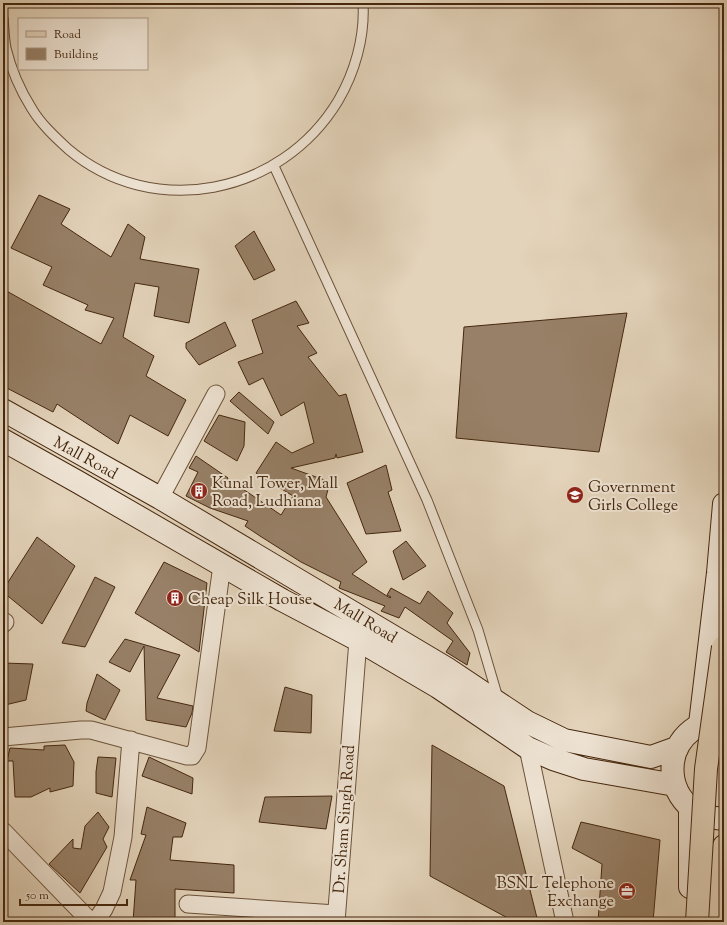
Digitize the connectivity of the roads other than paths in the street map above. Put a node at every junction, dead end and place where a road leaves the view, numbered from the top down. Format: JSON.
{"nodes":[{"id":1,"x":363,"y":3,"type":"edge"},
{"id":2,"x":3,"y":18,"type":"edge"},
{"id":3,"x":4,"y":47,"type":"edge"},
{"id":4,"x":274,"y":166,"type":"junction"},
{"id":5,"x":216,"y":394,"type":"dead end"},
{"id":6,"x":3,"y":410,"type":"edge"},
{"id":7,"x":3,"y":440,"type":"edge"},
{"id":8,"x":160,"y":498,"type":"junction"},
{"id":9,"x":724,"y":504,"type":"edge"},
{"id":10,"x":222,"y":565,"type":"junction"},
{"id":11,"x":720,"y":637,"type":"edge"},
{"id":12,"x":358,"y":640,"type":"junction"},
{"id":13,"x":500,"y":705,"type":"junction"},
{"id":14,"x":724,"y":718,"type":"edge"},
{"id":15,"x":700,"y":724,"type":"junction"},
{"id":16,"x":3,"y":737,"type":"edge"},
{"id":17,"x":132,"y":740,"type":"junction"},
{"id":18,"x":528,"y":748,"type":"junction"},
{"id":19,"x":676,"y":748,"type":"junction"},
{"id":20,"x":675,"y":785,"type":"junction"},
{"id":21,"x":690,"y":807,"type":"junction"},
{"id":22,"x":724,"y":819,"type":"edge"},
{"id":23,"x":3,"y":831,"type":"edge"},
{"id":24,"x":724,"y":846,"type":"edge"},
{"id":25,"x":188,"y":904,"type":"dead end"},
{"id":26,"x":336,"y":918,"type":"edge"},
{"id":27,"x":91,"y":922,"type":"edge"},
{"id":28,"x":95,"y":922,"type":"edge"},
{"id":29,"x":565,"y":922,"type":"edge"},
{"id":30,"x":689,"y":922,"type":"edge"},
{"id":31,"x":697,"y":922,"type":"edge"},
{"id":32,"x":713,"y":922,"type":"edge"}],
"edges":[{"from":1,"to":4,"type":"lane"},
{"from":2,"to":3,"type":"lane"},
{"from":3,"to":4,"type":"lane"},
{"from":4,"to":13,"type":"lane"},
{"from":5,"to":8,"type":"street"},
{"from":6,"to":8,"type":"main road","name":"Mall Road"},
{"from":7,"to":10,"type":"main road","name":"Mall Road"},
{"from":8,"to":13,"type":"main road","name":"Mall Road"},
{"from":9,"to":11,"type":"main road"},
{"from":10,"to":12,"type":"main road","name":"Mall Road"},
{"from":10,"to":17,"type":"street"},
{"from":11,"to":15,"type":"main road"},
{"from":11,"to":31,"type":"main road","bridge":true},
{"from":12,"to":18,"type":"main road","name":"Mall Road"},
{"from":12,"to":26,"type":"street","name":"Dr. Sham Singh Road"},
{"from":13,"to":19,"type":"main road","name":"Mall Road"},
{"from":14,"to":15,"type":"main road"},
{"from":15,"to":19,"type":"main road"},
{"from":16,"to":17,"type":"street"},
{"from":17,"to":28,"type":"street"},
{"from":18,"to":20,"type":"main road","name":"Mall Road"},
{"from":18,"to":29,"type":"street"},
{"from":19,"to":20,"type":"main road"},
{"from":20,"to":21,"type":"main road"},
{"from":21,"to":22,"type":"main road"},
{"from":21,"to":30,"type":"main road"},
{"from":23,"to":27,"type":"street"},
{"from":24,"to":32,"type":"main road"},
{"from":25,"to":26,"type":"street"}]}
